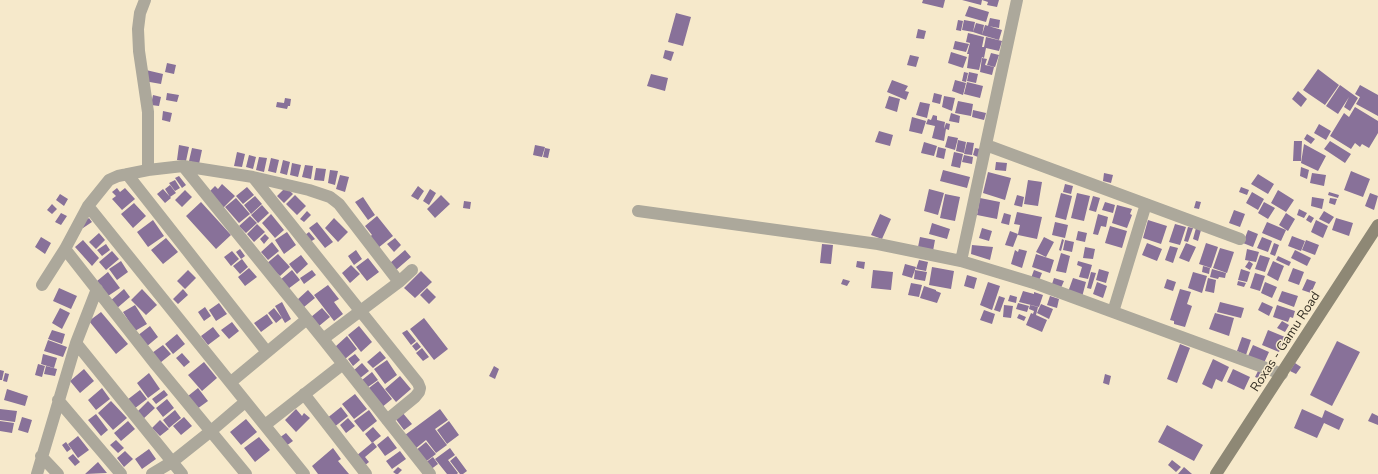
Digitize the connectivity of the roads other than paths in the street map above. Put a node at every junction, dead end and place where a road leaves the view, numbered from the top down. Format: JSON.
{"nodes":[{"id":1,"x":145,"y":0,"type":"edge"},
{"id":2,"x":1017,"y":0,"type":"edge"},
{"id":3,"x":986,"y":145,"type":"junction"},
{"id":4,"x":184,"y":166,"type":"junction"},
{"id":5,"x":148,"y":170,"type":"junction"},
{"id":6,"x":127,"y":174,"type":"junction"},
{"id":7,"x":253,"y":176,"type":"junction"},
{"id":8,"x":1146,"y":204,"type":"junction"},
{"id":9,"x":88,"y":206,"type":"junction"},
{"id":10,"x":638,"y":211,"type":"dead end"},
{"id":11,"x":1378,"y":225,"type":"edge"},
{"id":12,"x":1240,"y":239,"type":"dead end"},
{"id":13,"x":65,"y":249,"type":"junction"},
{"id":14,"x":961,"y":261,"type":"junction"},
{"id":15,"x":412,"y":270,"type":"dead end"},
{"id":16,"x":399,"y":282,"type":"junction"},
{"id":17,"x":42,"y":285,"type":"dead end"},
{"id":18,"x":97,"y":289,"type":"junction"},
{"id":19,"x":361,"y":312,"type":"junction"},
{"id":20,"x":1113,"y":312,"type":"junction"},
{"id":21,"x":307,"y":319,"type":"junction"},
{"id":22,"x":323,"y":339,"type":"junction"},
{"id":23,"x":76,"y":343,"type":"junction"},
{"id":24,"x":267,"y":352,"type":"junction"},
{"id":25,"x":343,"y":364,"type":"junction"},
{"id":26,"x":1282,"y":374,"type":"junction"},
{"id":27,"x":231,"y":382,"type":"junction"},
{"id":28,"x":304,"y":394,"type":"junction"},
{"id":29,"x":58,"y":400,"type":"junction"},
{"id":30,"x":245,"y":402,"type":"junction"},
{"id":31,"x":387,"y":420,"type":"junction"},
{"id":32,"x":265,"y":425,"type":"junction"},
{"id":33,"x":211,"y":431,"type":"junction"},
{"id":34,"x":41,"y":456,"type":"junction"},
{"id":35,"x":172,"y":462,"type":"junction"},
{"id":36,"x":37,"y":474,"type":"edge"},
{"id":37,"x":58,"y":474,"type":"edge"},
{"id":38,"x":121,"y":474,"type":"edge"},
{"id":39,"x":152,"y":474,"type":"edge"},
{"id":40,"x":182,"y":474,"type":"edge"},
{"id":41,"x":246,"y":474,"type":"edge"},
{"id":42,"x":304,"y":474,"type":"edge"},
{"id":43,"x":366,"y":474,"type":"edge"},
{"id":44,"x":430,"y":474,"type":"edge"},
{"id":45,"x":1216,"y":474,"type":"edge"}],
"edges":[{"from":1,"to":5,"type":"street"},
{"from":2,"to":3,"type":"street"},
{"from":3,"to":8,"type":"street"},
{"from":3,"to":14,"type":"street"},
{"from":4,"to":5,"type":"street"},
{"from":4,"to":7,"type":"street"},
{"from":4,"to":21,"type":"street"},
{"from":5,"to":6,"type":"street"},
{"from":6,"to":9,"type":"street"},
{"from":6,"to":24,"type":"street"},
{"from":7,"to":16,"type":"street"},
{"from":7,"to":19,"type":"street"},
{"from":8,"to":12,"type":"street"},
{"from":8,"to":20,"type":"street"},
{"from":9,"to":13,"type":"street"},
{"from":9,"to":27,"type":"street"},
{"from":10,"to":14,"type":"street"},
{"from":11,"to":26,"type":"main road","name":"Roxas - Gamu Road"},
{"from":13,"to":17,"type":"street"},
{"from":13,"to":18,"type":"street"},
{"from":14,"to":20,"type":"street"},
{"from":15,"to":16,"type":"street"},
{"from":16,"to":19,"type":"street"},
{"from":18,"to":23,"type":"street"},
{"from":18,"to":33,"type":"street"},
{"from":19,"to":22,"type":"street"},
{"from":19,"to":31,"type":"street"},
{"from":20,"to":26,"type":"street"},
{"from":21,"to":22,"type":"street"},
{"from":21,"to":24,"type":"street"},
{"from":22,"to":25,"type":"street"},
{"from":23,"to":29,"type":"street"},
{"from":23,"to":35,"type":"street"},
{"from":24,"to":27,"type":"street"},
{"from":25,"to":28,"type":"street"},
{"from":25,"to":31,"type":"street"},
{"from":26,"to":45,"type":"main road","name":"Roxas - Gamu Road"},
{"from":27,"to":30,"type":"street"},
{"from":28,"to":32,"type":"street"},
{"from":28,"to":43,"type":"street"},
{"from":29,"to":34,"type":"street"},
{"from":29,"to":38,"type":"street"},
{"from":30,"to":32,"type":"street"},
{"from":30,"to":33,"type":"street"},
{"from":31,"to":44,"type":"street"},
{"from":32,"to":42,"type":"street"},
{"from":33,"to":35,"type":"street"},
{"from":33,"to":41,"type":"street"},
{"from":34,"to":36,"type":"street"},
{"from":34,"to":37,"type":"street"},
{"from":35,"to":39,"type":"street"},
{"from":35,"to":40,"type":"street"}]}
